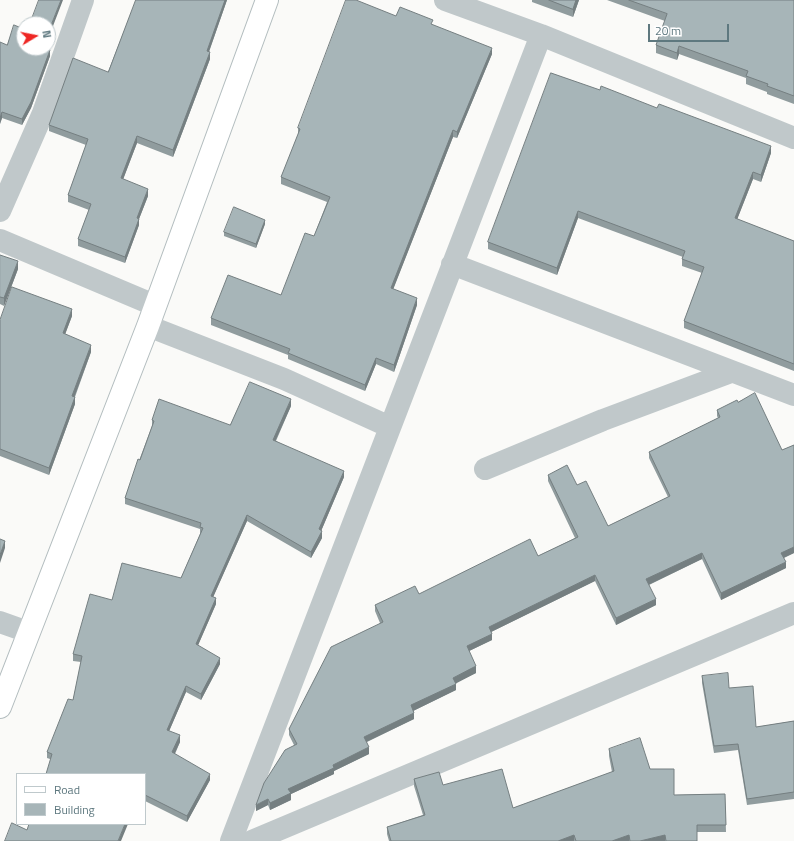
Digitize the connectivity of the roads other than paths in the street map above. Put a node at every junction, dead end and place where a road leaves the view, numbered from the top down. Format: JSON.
{"nodes":[{"id":1,"x":83,"y":0,"type":"edge"},
{"id":2,"x":267,"y":0,"type":"edge"},
{"id":3,"x":445,"y":0,"type":"edge"},
{"id":4,"x":541,"y":35,"type":"junction"},
{"id":5,"x":794,"y":138,"type":"edge"},
{"id":6,"x":0,"y":211,"type":"edge"},
{"id":7,"x":0,"y":240,"type":"edge"},
{"id":8,"x":452,"y":264,"type":"junction"},
{"id":9,"x":154,"y":305,"type":"junction"},
{"id":10,"x":148,"y":326,"type":"junction"},
{"id":11,"x":732,"y":372,"type":"junction"},
{"id":12,"x":794,"y":395,"type":"edge"},
{"id":13,"x":390,"y":427,"type":"junction"},
{"id":14,"x":485,"y":469,"type":"dead end"},
{"id":15,"x":794,"y":613,"type":"edge"},
{"id":16,"x":0,"y":622,"type":"edge"},
{"id":17,"x":28,"y":632,"type":"junction"},
{"id":18,"x":0,"y":707,"type":"edge"},
{"id":19,"x":232,"y":841,"type":"edge"},
{"id":20,"x":252,"y":841,"type":"edge"}],
"edges":[{"from":1,"to":6,"type":"street"},
{"from":2,"to":9,"type":"main road"},
{"from":3,"to":4,"type":"street"},
{"from":4,"to":5,"type":"street"},
{"from":4,"to":8,"type":"street"},
{"from":7,"to":9,"type":"street"},
{"from":8,"to":11,"type":"street"},
{"from":8,"to":13,"type":"street"},
{"from":9,"to":10,"type":"main road"},
{"from":10,"to":13,"type":"street"},
{"from":10,"to":17,"type":"main road"},
{"from":11,"to":12,"type":"street"},
{"from":11,"to":14,"type":"street"},
{"from":13,"to":19,"type":"street"},
{"from":15,"to":20,"type":"street"},
{"from":16,"to":17,"type":"street"},
{"from":17,"to":18,"type":"main road"}]}
